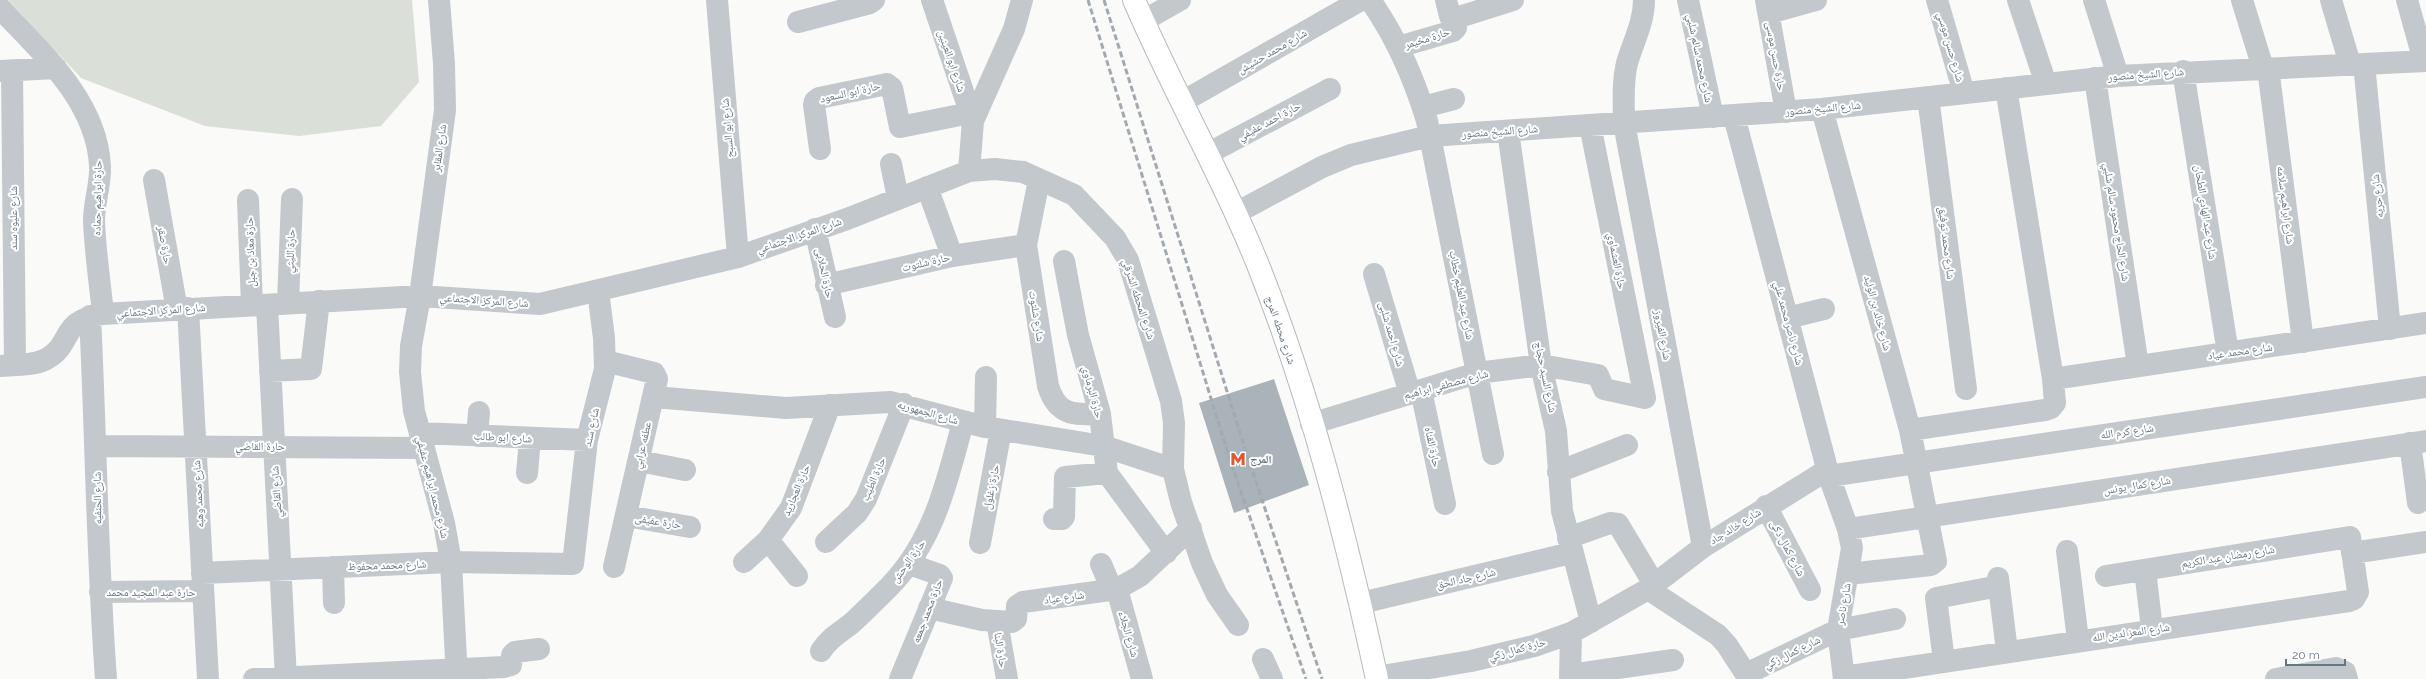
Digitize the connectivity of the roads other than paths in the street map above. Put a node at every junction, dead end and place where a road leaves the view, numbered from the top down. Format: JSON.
{"nodes":[{"id":1,"x":439,"y":0,"type":"edge"},
{"id":2,"x":717,"y":0,"type":"edge"},
{"id":3,"x":874,"y":0,"type":"edge"},
{"id":4,"x":932,"y":0,"type":"edge"},
{"id":5,"x":1022,"y":0,"type":"edge"},
{"id":6,"x":1134,"y":0,"type":"edge"},
{"id":7,"x":1180,"y":0,"type":"edge"},
{"id":8,"x":1361,"y":0,"type":"edge"},
{"id":9,"x":1370,"y":0,"type":"edge"},
{"id":10,"x":1446,"y":0,"type":"edge"},
{"id":11,"x":1513,"y":0,"type":"edge"},
{"id":12,"x":1644,"y":0,"type":"edge"},
{"id":13,"x":1688,"y":0,"type":"edge"},
{"id":14,"x":1816,"y":0,"type":"edge"},
{"id":15,"x":1937,"y":0,"type":"edge"},
{"id":16,"x":2018,"y":0,"type":"edge"},
{"id":17,"x":2094,"y":0,"type":"edge"},
{"id":18,"x":2242,"y":0,"type":"edge"},
{"id":19,"x":2331,"y":0,"type":"edge"},
{"id":20,"x":2407,"y":0,"type":"edge"},
{"id":21,"x":1767,"y":7,"type":"edge"},
{"id":22,"x":0,"y":8,"type":"edge"},
{"id":23,"x":1455,"y":19,"type":"junction"},
{"id":24,"x":1143,"y":21,"type":"junction"},
{"id":25,"x":798,"y":22,"type":"dead end"},
{"id":26,"x":1398,"y":47,"type":"junction"},
{"id":27,"x":2425,"y":61,"type":"edge"},
{"id":28,"x":2357,"y":64,"type":"junction"},
{"id":29,"x":56,"y":68,"type":"junction"},
{"id":30,"x":2265,"y":68,"type":"junction"},
{"id":31,"x":6,"y":71,"type":"edge"},
{"id":32,"x":2184,"y":71,"type":"junction"},
{"id":33,"x":2118,"y":76,"type":"junction"},
{"id":34,"x":2095,"y":78,"type":"junction"},
{"id":35,"x":2046,"y":84,"type":"junction"},
{"id":36,"x":2006,"y":88,"type":"junction"},
{"id":37,"x":1330,"y":89,"type":"dead end"},
{"id":38,"x":1964,"y":93,"type":"junction"},
{"id":39,"x":1928,"y":97,"type":"junction"},
{"id":40,"x":1454,"y":99,"type":"dead end"},
{"id":41,"x":1182,"y":102,"type":"junction"},
{"id":42,"x":1423,"y":107,"type":"junction"},
{"id":43,"x":1822,"y":109,"type":"junction"},
{"id":44,"x":1786,"y":112,"type":"junction"},
{"id":45,"x":1723,"y":116,"type":"junction"},
{"id":46,"x":971,"y":117,"type":"junction"},
{"id":47,"x":1624,"y":123,"type":"junction"},
{"id":48,"x":1590,"y":125,"type":"junction"},
{"id":49,"x":1508,"y":131,"type":"junction"},
{"id":50,"x":1430,"y":136,"type":"junction"},
{"id":51,"x":820,"y":149,"type":"dead end"},
{"id":52,"x":1209,"y":153,"type":"junction"},
{"id":53,"x":891,"y":164,"type":"dead end"},
{"id":54,"x":6,"y":166,"type":"edge"},
{"id":55,"x":969,"y":171,"type":"junction"},
{"id":56,"x":154,"y":180,"type":"dead end"},
{"id":57,"x":1039,"y":180,"type":"junction"},
{"id":58,"x":927,"y":187,"type":"junction"},
{"id":59,"x":898,"y":198,"type":"junction"},
{"id":60,"x":292,"y":199,"type":"dead end"},
{"id":61,"x":248,"y":200,"type":"dead end"},
{"id":62,"x":1236,"y":213,"type":"junction"},
{"id":63,"x":815,"y":229,"type":"junction"},
{"id":64,"x":1026,"y":244,"type":"junction"},
{"id":65,"x":952,"y":256,"type":"junction"},
{"id":66,"x":738,"y":257,"type":"junction"},
{"id":67,"x":1064,"y":261,"type":"dead end"},
{"id":68,"x":1374,"y":274,"type":"dead end"},
{"id":69,"x":826,"y":285,"type":"junction"},
{"id":70,"x":598,"y":291,"type":"junction"},
{"id":71,"x":420,"y":296,"type":"junction"},
{"id":72,"x":319,"y":301,"type":"junction"},
{"id":73,"x":288,"y":303,"type":"junction"},
{"id":74,"x":259,"y":305,"type":"junction"},
{"id":75,"x":183,"y":309,"type":"junction"},
{"id":76,"x":1824,"y":309,"type":"dead end"},
{"id":77,"x":96,"y":315,"type":"junction"},
{"id":78,"x":835,"y":317,"type":"dead end"},
{"id":79,"x":1787,"y":318,"type":"junction"},
{"id":80,"x":2426,"y":323,"type":"edge"},
{"id":81,"x":2390,"y":329,"type":"junction"},
{"id":82,"x":2303,"y":342,"type":"junction"},
{"id":83,"x":2228,"y":353,"type":"junction"},
{"id":84,"x":605,"y":360,"type":"junction"},
{"id":85,"x":7,"y":365,"type":"edge"},
{"id":86,"x":1541,"y":365,"type":"junction"},
{"id":87,"x":2138,"y":366,"type":"junction"},
{"id":88,"x":270,"y":371,"type":"junction"},
{"id":89,"x":1477,"y":373,"type":"junction"},
{"id":90,"x":986,"y":377,"type":"dead end"},
{"id":91,"x":2054,"y":379,"type":"junction"},
{"id":92,"x":2426,"y":387,"type":"edge"},
{"id":93,"x":1966,"y":389,"type":"dead end"},
{"id":94,"x":1415,"y":392,"type":"junction"},
{"id":95,"x":654,"y":396,"type":"junction"},
{"id":96,"x":1645,"y":398,"type":"joint"},
{"id":97,"x":904,"y":404,"type":"junction"},
{"id":98,"x":830,"y":405,"type":"junction"},
{"id":99,"x":480,"y":412,"type":"dead end"},
{"id":100,"x":1100,"y":414,"type":"junction"},
{"id":101,"x":963,"y":422,"type":"junction"},
{"id":102,"x":1311,"y":424,"type":"junction"},
{"id":103,"x":993,"y":429,"type":"junction"},
{"id":104,"x":1910,"y":430,"type":"junction"},
{"id":105,"x":477,"y":436,"type":"junction"},
{"id":106,"x":530,"y":439,"type":"junction"},
{"id":107,"x":422,"y":440,"type":"junction"},
{"id":108,"x":587,"y":440,"type":"junction"},
{"id":109,"x":2418,"y":442,"type":"edge"},
{"id":110,"x":1627,"y":445,"type":"dead end"},
{"id":111,"x":96,"y":446,"type":"junction"},
{"id":112,"x":195,"y":446,"type":"junction"},
{"id":113,"x":273,"y":446,"type":"junction"},
{"id":114,"x":1103,"y":446,"type":"junction"},
{"id":115,"x":1492,"y":454,"type":"dead end"},
{"id":116,"x":639,"y":461,"type":"junction"},
{"id":117,"x":1918,"y":463,"type":"junction"},
{"id":118,"x":1173,"y":469,"type":"junction"},
{"id":119,"x":686,"y":470,"type":"dead end"},
{"id":120,"x":1558,"y":472,"type":"junction"},
{"id":121,"x":527,"y":473,"type":"dead end"},
{"id":122,"x":1107,"y":473,"type":"junction"},
{"id":123,"x":1828,"y":473,"type":"junction"},
{"id":124,"x":2418,"y":502,"type":"dead end"},
{"id":125,"x":1444,"y":504,"type":"dead end"},
{"id":126,"x":1766,"y":506,"type":"junction"},
{"id":127,"x":626,"y":516,"type":"junction"},
{"id":128,"x":1928,"y":518,"type":"junction"},
{"id":129,"x":1054,"y":519,"type":"dead end"},
{"id":130,"x":690,"y":526,"type":"dead end"},
{"id":131,"x":1191,"y":528,"type":"junction"},
{"id":132,"x":1848,"y":529,"type":"junction"},
{"id":133,"x":768,"y":540,"type":"junction"},
{"id":134,"x":826,"y":542,"type":"dead end"},
{"id":135,"x":2426,"y":542,"type":"edge"},
{"id":136,"x":980,"y":543,"type":"dead end"},
{"id":137,"x":2351,"y":545,"type":"junction"},
{"id":138,"x":1570,"y":546,"type":"junction"},
{"id":139,"x":1703,"y":547,"type":"junction"},
{"id":140,"x":2067,"y":551,"type":"dead end"},
{"id":141,"x":1166,"y":553,"type":"junction"},
{"id":142,"x":451,"y":562,"type":"junction"},
{"id":143,"x":744,"y":562,"type":"dead end"},
{"id":144,"x":573,"y":564,"type":"joint"},
{"id":145,"x":908,"y":564,"type":"junction"},
{"id":146,"x":1101,"y":564,"type":"dead end"},
{"id":147,"x":333,"y":567,"type":"junction"},
{"id":148,"x":614,"y":567,"type":"dead end"},
{"id":149,"x":281,"y":568,"type":"junction"},
{"id":150,"x":2145,"y":570,"type":"junction"},
{"id":151,"x":1848,"y":574,"type":"junction"},
{"id":152,"x":797,"y":576,"type":"dead end"},
{"id":153,"x":2106,"y":576,"type":"dead end"},
{"id":154,"x":202,"y":582,"type":"junction"},
{"id":155,"x":1651,"y":587,"type":"junction"},
{"id":156,"x":1114,"y":589,"type":"junction"},
{"id":157,"x":1810,"y":590,"type":"dead end"},
{"id":158,"x":100,"y":592,"type":"junction"},
{"id":159,"x":334,"y":603,"type":"dead end"},
{"id":160,"x":1361,"y":603,"type":"junction"},
{"id":161,"x":929,"y":608,"type":"junction"},
{"id":162,"x":1895,"y":619,"type":"dead end"},
{"id":163,"x":997,"y":621,"type":"junction"},
{"id":164,"x":1591,"y":622,"type":"junction"},
{"id":165,"x":1238,"y":625,"type":"dead end"},
{"id":166,"x":2152,"y":629,"type":"junction"},
{"id":167,"x":1838,"y":630,"type":"junction"},
{"id":168,"x":1571,"y":633,"type":"junction"},
{"id":169,"x":2078,"y":640,"type":"junction"},
{"id":170,"x":538,"y":649,"type":"dead end"},
{"id":171,"x":822,"y":651,"type":"dead end"},
{"id":172,"x":2007,"y":651,"type":"junction"},
{"id":173,"x":1263,"y":659,"type":"dead end"},
{"id":174,"x":1673,"y":660,"type":"dead end"},
{"id":175,"x":1944,"y":661,"type":"junction"},
{"id":176,"x":1914,"y":672,"type":"edge"},
{"id":177,"x":457,"y":674,"type":"edge"},
{"id":178,"x":2343,"y":674,"type":"edge"},
{"id":179,"x":1570,"y":677,"type":"edge"},
{"id":180,"x":1748,"y":677,"type":"edge"},
{"id":181,"x":286,"y":678,"type":"edge"},
{"id":182,"x":1376,"y":678,"type":"edge"},
{"id":183,"x":1844,"y":678,"type":"edge"},
{"id":184,"x":106,"y":679,"type":"edge"},
{"id":185,"x":208,"y":679,"type":"edge"},
{"id":186,"x":254,"y":679,"type":"edge"},
{"id":187,"x":900,"y":679,"type":"edge"},
{"id":188,"x":1006,"y":679,"type":"edge"},
{"id":189,"x":1142,"y":679,"type":"edge"},
{"id":190,"x":1272,"y":679,"type":"edge"},
{"id":191,"x":2276,"y":679,"type":"edge"}],
"edges":[{"from":1,"to":71,"type":"street","name":"شارع المقابر"},
{"from":2,"to":66,"type":"street","name":"شارع ابو السبح"},
{"from":3,"to":25,"type":"street"},
{"from":4,"to":46,"type":"street","name":"شارع ابو العينين"},
{"from":5,"to":46,"type":"street"},
{"from":6,"to":24,"type":"main road","name":"شارع محطه المرج"},
{"from":7,"to":24,"type":"street"},
{"from":8,"to":41,"type":"street","name":"شارع محمد حشيش"},
{"from":9,"to":26,"type":"street","name":"شارع عبد العليم خطاب"},
{"from":10,"to":23,"type":"street"},
{"from":11,"to":23,"type":"street","name":"حارة مخيمر"},
{"from":12,"to":47,"type":"street","name":"شارع الفيروز"},
{"from":13,"to":45,"type":"street","name":"شارع محمد سالم شلبي"},
{"from":14,"to":21,"type":"street"},
{"from":15,"to":38,"type":"street","name":"شارع حسن موسي"},
{"from":16,"to":35,"type":"street"},
{"from":17,"to":33,"type":"street"},
{"from":18,"to":30,"type":"street","name":"شارع ابراهيم سلامه"},
{"from":19,"to":28,"type":"street","name":"شارع حريه"},
{"from":20,"to":27,"type":"street"},
{"from":21,"to":44,"type":"street","name":"حارة حسن موسى"},
{"from":22,"to":29,"type":"street","name":"حارة ابراهيم حماده"},
{"from":23,"to":26,"type":"street","name":"حارة مخيمر"},
{"from":24,"to":41,"type":"main road","name":"شارع محطه المرج"},
{"from":26,"to":42,"type":"street","name":"شارع عبد العليم خطاب"},
{"from":27,"to":28,"type":"street","name":"شارع الشيخ منصور"},
{"from":28,"to":30,"type":"street","name":"شارع الشيخ منصور"},
{"from":28,"to":81,"type":"street","name":"شارع حريه"},
{"from":29,"to":31,"type":"street"},
{"from":29,"to":77,"type":"street","name":"حارة ابراهيم حماده"},
{"from":30,"to":32,"type":"street","name":"شارع الشيخ منصور"},
{"from":30,"to":82,"type":"street","name":"شارع ابراهيم سلامه"},
{"from":31,"to":54,"type":"street","name":"شارع عليوه سند"},
{"from":32,"to":33,"type":"street","name":"شارع الشيخ منصور"},
{"from":32,"to":83,"type":"street","name":"شارع عبد الهادي الطحان"},
{"from":33,"to":34,"type":"street","name":"شارع الشيخ منصور"},
{"from":34,"to":35,"type":"street","name":"شارع الشيخ منصور"},
{"from":34,"to":87,"type":"street","name":"شارع الحاج محمود سالم شلبي"},
{"from":35,"to":36,"type":"street","name":"شارع الشيخ منصور"},
{"from":36,"to":38,"type":"street","name":"شارع الشيخ منصور"},
{"from":36,"to":91,"type":"street"},
{"from":37,"to":52,"type":"street","name":"حارة احمد عفيفي"},
{"from":38,"to":39,"type":"street","name":"شارع الشيخ منصور"},
{"from":39,"to":43,"type":"street","name":"شارع الشيخ منصور"},
{"from":39,"to":93,"type":"street","name":"شارع محمد توفيق"},
{"from":40,"to":42,"type":"street"},
{"from":41,"to":52,"type":"main road","name":"شارع محطه المرج"},
{"from":42,"to":50,"type":"street","name":"شارع عبد العليم خطاب"},
{"from":43,"to":44,"type":"street","name":"شارع الشيخ منصور"},
{"from":43,"to":104,"type":"street","name":"شارع خالد بن الوليد"},
{"from":44,"to":45,"type":"street","name":"شارع الشيخ منصور"},
{"from":45,"to":47,"type":"street","name":"شارع الشيخ منصور"},
{"from":45,"to":79,"type":"street","name":"شارع ناصر محمد علي"},
{"from":46,"to":51,"type":"street","name":"حارة ابو السعود"},
{"from":46,"to":55,"type":"street"},
{"from":47,"to":48,"type":"street","name":"شارع الشيخ منصور"},
{"from":47,"to":139,"type":"street","name":"شارع الفيروز"},
{"from":48,"to":49,"type":"street","name":"شارع الشيخ منصور"},
{"from":48,"to":96,"type":"street","name":"حارة العشماوي"},
{"from":49,"to":50,"type":"street","name":"شارع الشيخ منصور"},
{"from":49,"to":86,"type":"street","name":"شارع السيد حجاج"},
{"from":50,"to":62,"type":"street","name":"شارع الشيخ منصور"},
{"from":50,"to":89,"type":"street","name":"شارع عبد العليم خطاب"},
{"from":52,"to":62,"type":"main road","name":"شارع محطه المرج"},
{"from":53,"to":59,"type":"street"},
{"from":54,"to":85,"type":"street","name":"شارع عليوه سند"},
{"from":55,"to":57,"type":"street","name":"شارع المحطه الشرقي"},
{"from":55,"to":58,"type":"street","name":"شارع المركز الاجتماعي"},
{"from":56,"to":75,"type":"street","name":"حارة صقر"},
{"from":57,"to":64,"type":"street","name":"شارع شلتوت"},
{"from":57,"to":118,"type":"street","name":"شارع المحطه الشرقي"},
{"from":58,"to":59,"type":"street","name":"شارع المركز الاجتماعي"},
{"from":58,"to":65,"type":"street"},
{"from":59,"to":63,"type":"street","name":"شارع المركز الاجتماعي"},
{"from":60,"to":73,"type":"street","name":"حارة الليثي"},
{"from":61,"to":74,"type":"street","name":"حارة معاذ بن جبل"},
{"from":62,"to":102,"type":"main road","name":"شارع محطه المرج"},
{"from":63,"to":66,"type":"street","name":"شارع المركز الاجتماعي"},
{"from":63,"to":69,"type":"street","name":"حارة الحلابى"},
{"from":64,"to":65,"type":"street","name":"حارة شلتوت"},
{"from":64,"to":100,"type":"street","name":"شارع شلتوت"},
{"from":65,"to":69,"type":"street","name":"حارة شلتوت"},
{"from":66,"to":70,"type":"street","name":"شارع المركز الاجتماعي"},
{"from":67,"to":100,"type":"street","name":"حارة البرماوي"},
{"from":68,"to":94,"type":"street","name":"شارع احمد شلبى"},
{"from":69,"to":78,"type":"street","name":"حارة الحلابى"},
{"from":70,"to":71,"type":"street","name":"شارع المركز الاجتماعي"},
{"from":70,"to":84,"type":"street","name":"شارع سند"},
{"from":71,"to":72,"type":"street","name":"شارع المركز الاجتماعي"},
{"from":71,"to":107,"type":"street","name":"شارع محمد ابراهيم عفيفي"},
{"from":72,"to":73,"type":"street","name":"شارع المركز الاجتماعي"},
{"from":72,"to":88,"type":"street"},
{"from":73,"to":74,"type":"street","name":"شارع المركز الاجتماعي"},
{"from":74,"to":75,"type":"street","name":"شارع المركز الاجتماعي"},
{"from":74,"to":88,"type":"street","name":"شارع القاضي"},
{"from":75,"to":77,"type":"street","name":"شارع المركز الاجتماعي"},
{"from":75,"to":112,"type":"street","name":"شارع محمد وهبه"},
{"from":76,"to":79,"type":"street"},
{"from":77,"to":85,"type":"street","name":"شارع المركز الاجتماعي"},
{"from":77,"to":111,"type":"street","name":"شارع الحنفيه"},
{"from":79,"to":123,"type":"street","name":"شارع ناصر محمد علي"},
{"from":80,"to":81,"type":"street","name":"شارع محمد عياد"},
{"from":81,"to":82,"type":"street","name":"شارع محمد عياد"},
{"from":82,"to":83,"type":"street","name":"شارع محمد عياد"},
{"from":83,"to":87,"type":"street","name":"شارع محمد عياد"},
{"from":84,"to":95,"type":"street","name":"عطفه عرابي"},
{"from":84,"to":108,"type":"street","name":"شارع سند"},
{"from":86,"to":89,"type":"street","name":"شارع مصطفي ابراهيم"},
{"from":86,"to":96,"type":"street","name":"شارع مصطفي ابراهيم"},
{"from":86,"to":120,"type":"street","name":"شارع السيد حجاج"},
{"from":87,"to":91,"type":"street","name":"شارع محمد عياد"},
{"from":88,"to":113,"type":"street","name":"شارع القاضي"},
{"from":89,"to":94,"type":"street","name":"شارع مصطفي ابراهيم"},
{"from":89,"to":115,"type":"street","name":"شارع عبد العليم خطاب"},
{"from":90,"to":103,"type":"street","name":"حارة زغلول"},
{"from":91,"to":104,"type":"street"},
{"from":92,"to":117,"type":"street","name":"شارع كرم الله"},
{"from":94,"to":102,"type":"street","name":"شارع مصطفي ابراهيم"},
{"from":94,"to":125,"type":"street","name":"حارة القناه"},
{"from":95,"to":98,"type":"street","name":"شارع الجمهوريه"},
{"from":95,"to":116,"type":"street","name":"عطفه عرابي"},
{"from":97,"to":98,"type":"street","name":"شارع الجمهوريه"},
{"from":97,"to":101,"type":"street","name":"شارع الجمهوريه"},
{"from":97,"to":134,"type":"street","name":"حارة الطيب"},
{"from":98,"to":133,"type":"street","name":"حارة العجاريد"},
{"from":99,"to":105,"type":"street"},
{"from":100,"to":114,"type":"street","name":"حارة البرماوي"},
{"from":101,"to":103,"type":"street","name":"شارع الجمهوريه"},
{"from":101,"to":145,"type":"street","name":"حارة الوحش"},
{"from":102,"to":160,"type":"main road","name":"شارع محطه المرج"},
{"from":103,"to":114,"type":"street","name":"شارع الجمهوريه"},
{"from":103,"to":136,"type":"street","name":"حارة زغلول"},
{"from":104,"to":117,"type":"street","name":"شارع خالد بن الوليد"},
{"from":105,"to":106,"type":"street","name":"شارع ابو طالب"},
{"from":105,"to":107,"type":"street","name":"شارع ابو طالب"},
{"from":106,"to":108,"type":"street","name":"شارع ابو طالب"},
{"from":106,"to":121,"type":"street"},
{"from":107,"to":113,"type":"street","name":"حارة القاضي"},
{"from":107,"to":142,"type":"street","name":"شارع محمد ابراهيم عفيفي"},
{"from":108,"to":144,"type":"street","name":"شارع سند"},
{"from":109,"to":124,"type":"street"},
{"from":109,"to":128,"type":"street","name":"شارع كمال يونس"},
{"from":110,"to":120,"type":"street"},
{"from":111,"to":112,"type":"street","name":"حارة القاضي"},
{"from":111,"to":158,"type":"street","name":"شارع الحنفيه"},
{"from":112,"to":113,"type":"street","name":"حارة القاضي"},
{"from":112,"to":154,"type":"street","name":"شارع محمد وهبه"},
{"from":113,"to":149,"type":"street","name":"شارع القاضي"},
{"from":114,"to":118,"type":"street","name":"شارع الجمهوريه"},
{"from":114,"to":122,"type":"street","name":"حارة البرماوي"},
{"from":116,"to":119,"type":"street"},
{"from":116,"to":127,"type":"street","name":"عطفه عرابي"},
{"from":117,"to":123,"type":"street","name":"شارع كرم الله"},
{"from":117,"to":128,"type":"street","name":"شارع خالد بن الوليد"},
{"from":118,"to":131,"type":"street","name":"شارع المحطه الشرقي"},
{"from":120,"to":138,"type":"street","name":"شارع السيد حجاج"},
{"from":122,"to":129,"type":"street"},
{"from":122,"to":141,"type":"street","name":"حارة البرماوي"},
{"from":123,"to":126,"type":"street","name":"شارع خالد جاد"},
{"from":123,"to":132,"type":"street","name":"شارع ناصر محمد علي"},
{"from":126,"to":139,"type":"street","name":"شارع خالد جاد"},
{"from":126,"to":157,"type":"street","name":"شارع كمال ذكى"},
{"from":127,"to":130,"type":"street","name":"حارة عفيفى"},
{"from":127,"to":148,"type":"street","name":"عطفه عرابي"},
{"from":128,"to":132,"type":"street","name":"شارع كمال يونس"},
{"from":128,"to":151,"type":"street","name":"شارع خالد بن الوليد"},
{"from":131,"to":141,"type":"street","name":"شارع عياد"},
{"from":131,"to":165,"type":"street","name":"شارع المحطه الشرقي"},
{"from":132,"to":151,"type":"street","name":"شارع ناصر"},
{"from":133,"to":143,"type":"street","name":"حارة العجاريد"},
{"from":133,"to":152,"type":"street"},
{"from":135,"to":137,"type":"street","name":"شارع رمضان عبد الكريم"},
{"from":137,"to":150,"type":"street","name":"شارع رمضان عبد الكريم"},
{"from":137,"to":166,"type":"street","name":"شارع المعز لدين الله"},
{"from":138,"to":155,"type":"street","name":"شارع جاد الحق"},
{"from":138,"to":160,"type":"street","name":"شارع جاد الحق"},
{"from":138,"to":164,"type":"street","name":"شارع السيد حجاج"},
{"from":139,"to":155,"type":"street","name":"شارع خالد جاد"},
{"from":140,"to":169,"type":"street"},
{"from":141,"to":156,"type":"street","name":"شارع عياد"},
{"from":142,"to":144,"type":"street","name":"شارع محمد محفوظ"},
{"from":142,"to":147,"type":"street","name":"شارع محمد محفوظ"},
{"from":142,"to":177,"type":"street","name":"شارع محمد ابراهيم عفيفي"},
{"from":145,"to":161,"type":"street","name":"حارة محمد جمعه"},
{"from":145,"to":171,"type":"street","name":"حارة الوحش"},
{"from":146,"to":156,"type":"street","name":"شارع الجلاء"},
{"from":147,"to":149,"type":"street","name":"شارع محمد محفوظ"},
{"from":147,"to":159,"type":"street"},
{"from":149,"to":154,"type":"street","name":"شارع محمد محفوظ"},
{"from":149,"to":181,"type":"street","name":"شارع القاضي"},
{"from":150,"to":153,"type":"street","name":"شارع رمضان عبد الكريم"},
{"from":150,"to":166,"type":"street"},
{"from":151,"to":167,"type":"street","name":"شارع ناصر"},
{"from":154,"to":158,"type":"street","name":"حارة عبد المجيد محمد"},
{"from":154,"to":185,"type":"street","name":"شارع محمد وهبه"},
{"from":155,"to":164,"type":"street","name":"حارة كمال زكي"},
{"from":155,"to":180,"type":"street"},
{"from":156,"to":163,"type":"street","name":"شارع عياد"},
{"from":156,"to":189,"type":"street","name":"شارع الجلاء"},
{"from":158,"to":184,"type":"street","name":"شارع الحنفيه"},
{"from":160,"to":182,"type":"main road","name":"شارع محطه المرج"},
{"from":161,"to":163,"type":"street","name":"شارع عياد"},
{"from":161,"to":187,"type":"street","name":"حارة محمد جمعه"},
{"from":162,"to":167,"type":"street","name":"شارع كمال زكي"},
{"from":163,"to":188,"type":"street","name":"حارة البنا"},
{"from":164,"to":168,"type":"street","name":"حارة كمال زكي"},
{"from":166,"to":169,"type":"street","name":"شارع المعز لدين الله"},
{"from":167,"to":180,"type":"street","name":"شارع كمال زكي"},
{"from":167,"to":183,"type":"street","name":"شارع ناصر"},
{"from":168,"to":179,"type":"street"},
{"from":168,"to":182,"type":"street","name":"حارة كمال زكي"},
{"from":169,"to":172,"type":"street","name":"شارع المعز لدين الله"},
{"from":170,"to":177,"type":"street"},
{"from":172,"to":175,"type":"street","name":"شارع المعز لدين الله"},
{"from":172,"to":175,"type":"street"},
{"from":173,"to":190,"type":"street"},
{"from":174,"to":179,"type":"street"},
{"from":175,"to":176,"type":"street","name":"شارع المعز لدين الله"},
{"from":176,"to":183,"type":"street","name":"شارع المعز لدين الله"},
{"from":177,"to":181,"type":"street"},
{"from":178,"to":191,"type":"street"},
{"from":181,"to":186,"type":"street"}]}
